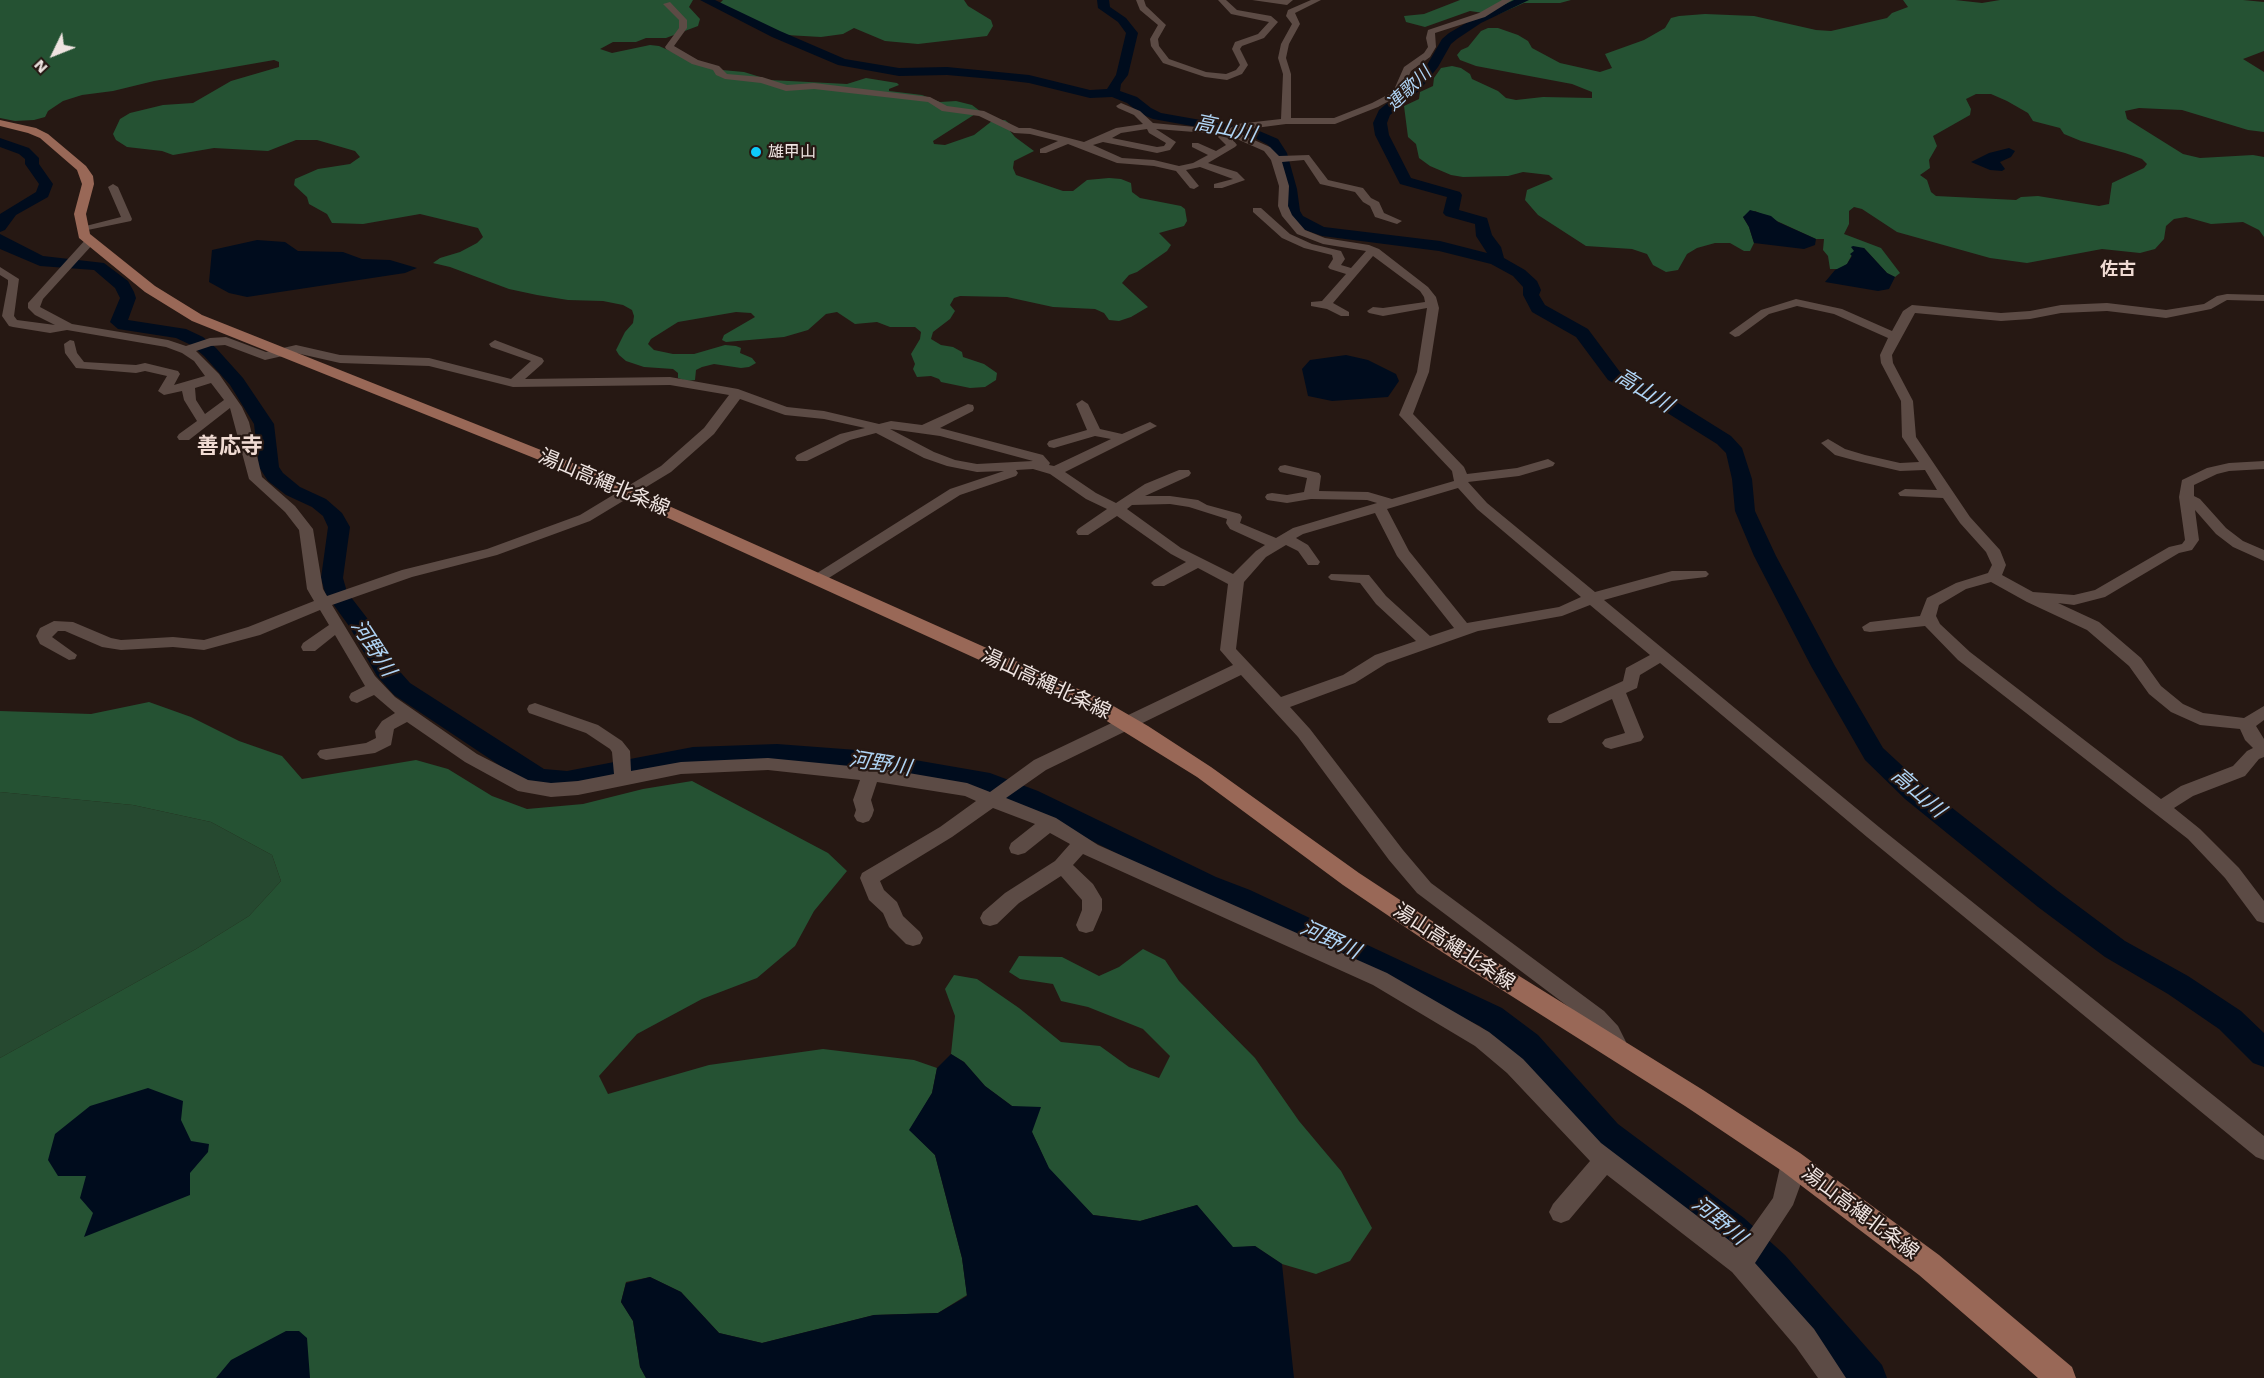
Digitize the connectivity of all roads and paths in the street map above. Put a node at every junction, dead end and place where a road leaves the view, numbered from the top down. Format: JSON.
{"nodes":[{"id":1,"x":1140,"y":0,"type":"edge"},
{"id":2,"x":1222,"y":0,"type":"edge"},
{"id":3,"x":1256,"y":0,"type":"edge"},
{"id":4,"x":1289,"y":0,"type":"edge"},
{"id":5,"x":1317,"y":0,"type":"edge"},
{"id":6,"x":1508,"y":0,"type":"edge"},
{"id":7,"x":667,"y":4,"type":"dead end"},
{"id":8,"x":1121,"y":106,"type":"dead end"},
{"id":9,"x":1286,"y":121,"type":"junction"},
{"id":10,"x":0,"y":123,"type":"edge"},
{"id":11,"x":1150,"y":126,"type":"junction"},
{"id":12,"x":1230,"y":133,"type":"junction"},
{"id":13,"x":1103,"y":139,"type":"junction"},
{"id":14,"x":1066,"y":141,"type":"junction"},
{"id":15,"x":1196,"y":145,"type":"dead end"},
{"id":16,"x":1084,"y":146,"type":"junction"},
{"id":17,"x":1043,"y":151,"type":"dead end"},
{"id":18,"x":1217,"y":155,"type":"junction"},
{"id":19,"x":1280,"y":159,"type":"junction"},
{"id":20,"x":1199,"y":163,"type":"junction"},
{"id":21,"x":1179,"y":169,"type":"junction"},
{"id":22,"x":1194,"y":186,"type":"dead end"},
{"id":23,"x":1218,"y":186,"type":"dead end"},
{"id":24,"x":113,"y":187,"type":"dead end"},
{"id":25,"x":1257,"y":210,"type":"dead end"},
{"id":26,"x":1397,"y":221,"type":"dead end"},
{"id":27,"x":86,"y":236,"type":"junction"},
{"id":28,"x":1375,"y":251,"type":"junction"},
{"id":29,"x":0,"y":270,"type":"edge"},
{"id":30,"x":1353,"y":272,"type":"junction"},
{"id":31,"x":2264,"y":298,"type":"edge"},
{"id":32,"x":1432,"y":303,"type":"junction"},
{"id":33,"x":1373,"y":311,"type":"dead end"},
{"id":34,"x":1345,"y":314,"type":"dead end"},
{"id":35,"x":69,"y":327,"type":"junction"},
{"id":36,"x":1735,"y":333,"type":"dead end"},
{"id":37,"x":1896,"y":337,"type":"junction"},
{"id":38,"x":70,"y":344,"type":"dead end"},
{"id":39,"x":495,"y":344,"type":"dead end"},
{"id":40,"x":189,"y":349,"type":"junction"},
{"id":41,"x":281,"y":353,"type":"junction"},
{"id":42,"x":214,"y":377,"type":"junction"},
{"id":43,"x":513,"y":383,"type":"junction"},
{"id":44,"x":188,"y":386,"type":"junction"},
{"id":45,"x":737,"y":394,"type":"junction"},
{"id":46,"x":232,"y":400,"type":"junction"},
{"id":47,"x":1082,"y":404,"type":"dead end"},
{"id":48,"x":968,"y":408,"type":"dead end"},
{"id":49,"x":206,"y":421,"type":"junction"},
{"id":50,"x":1150,"y":426,"type":"dead end"},
{"id":51,"x":877,"y":428,"type":"junction"},
{"id":52,"x":923,"y":429,"type":"junction"},
{"id":53,"x":1095,"y":432,"type":"junction"},
{"id":54,"x":184,"y":437,"type":"dead end"},
{"id":55,"x":1122,"y":440,"type":"junction"},
{"id":56,"x":1828,"y":443,"type":"dead end"},
{"id":57,"x":1054,"y":444,"type":"dead end"},
{"id":58,"x":802,"y":458,"type":"dead end"},
{"id":59,"x":1548,"y":463,"type":"dead end"},
{"id":60,"x":2264,"y":465,"type":"edge"},
{"id":61,"x":1930,"y":466,"type":"junction"},
{"id":62,"x":1285,"y":469,"type":"dead end"},
{"id":63,"x":1050,"y":470,"type":"junction"},
{"id":64,"x":1184,"y":473,"type":"dead end"},
{"id":65,"x":1461,"y":481,"type":"junction"},
{"id":66,"x":629,"y":493,"type":"junction"},
{"id":67,"x":1905,"y":493,"type":"dead end"},
{"id":68,"x":1948,"y":494,"type":"junction"},
{"id":69,"x":1311,"y":495,"type":"junction"},
{"id":70,"x":1272,"y":497,"type":"dead end"},
{"id":71,"x":2186,"y":497,"type":"junction"},
{"id":72,"x":1131,"y":501,"type":"junction"},
{"id":73,"x":1385,"y":505,"type":"junction"},
{"id":74,"x":1117,"y":509,"type":"junction"},
{"id":75,"x":1083,"y":532,"type":"dead end"},
{"id":76,"x":1280,"y":541,"type":"junction"},
{"id":77,"x":2264,"y":556,"type":"edge"},
{"id":78,"x":1313,"y":562,"type":"dead end"},
{"id":79,"x":1197,"y":563,"type":"junction"},
{"id":80,"x":1701,"y":574,"type":"dead end"},
{"id":81,"x":1993,"y":576,"type":"junction"},
{"id":82,"x":1336,"y":577,"type":"dead end"},
{"id":83,"x":819,"y":578,"type":"junction"},
{"id":84,"x":1236,"y":582,"type":"junction"},
{"id":85,"x":1159,"y":583,"type":"dead end"},
{"id":86,"x":1592,"y":598,"type":"junction"},
{"id":87,"x":2032,"y":598,"type":"junction"},
{"id":88,"x":326,"y":603,"type":"junction"},
{"id":89,"x":1929,"y":620,"type":"junction"},
{"id":90,"x":339,"y":627,"type":"junction"},
{"id":91,"x":1870,"y":627,"type":"dead end"},
{"id":92,"x":1464,"y":630,"type":"junction"},
{"id":93,"x":1427,"y":643,"type":"junction"},
{"id":94,"x":309,"y":647,"type":"dead end"},
{"id":95,"x":69,"y":655,"type":"dead end"},
{"id":96,"x":1661,"y":656,"type":"junction"},
{"id":97,"x":1243,"y":668,"type":"junction"},
{"id":98,"x":375,"y":688,"type":"junction"},
{"id":99,"x":1617,"y":690,"type":"junction"},
{"id":100,"x":357,"y":696,"type":"dead end"},
{"id":101,"x":1280,"y":704,"type":"junction"},
{"id":102,"x":535,"y":709,"type":"dead end"},
{"id":103,"x":2264,"y":712,"type":"edge"},
{"id":104,"x":407,"y":714,"type":"junction"},
{"id":105,"x":1555,"y":719,"type":"dead end"},
{"id":106,"x":1126,"y":722,"type":"junction"},
{"id":107,"x":2247,"y":724,"type":"junction"},
{"id":108,"x":1611,"y":743,"type":"dead end"},
{"id":109,"x":2264,"y":750,"type":"edge"},
{"id":110,"x":326,"y":754,"type":"dead end"},
{"id":111,"x":623,"y":772,"type":"junction"},
{"id":112,"x":870,"y":776,"type":"junction"},
{"id":113,"x":993,"y":799,"type":"junction"},
{"id":114,"x":2162,"y":807,"type":"junction"},
{"id":115,"x":863,"y":816,"type":"dead end"},
{"id":116,"x":1050,"y":824,"type":"junction"},
{"id":117,"x":1081,"y":843,"type":"junction"},
{"id":118,"x":1018,"y":848,"type":"dead end"},
{"id":119,"x":1062,"y":866,"type":"junction"},
{"id":120,"x":2264,"y":915,"type":"edge"},
{"id":121,"x":990,"y":918,"type":"dead end"},
{"id":122,"x":1086,"y":925,"type":"dead end"},
{"id":123,"x":913,"y":938,"type":"dead end"},
{"id":124,"x":1615,"y":1050,"type":"junction"},
{"id":125,"x":2264,"y":1150,"type":"edge"},
{"id":126,"x":1605,"y":1160,"type":"junction"},
{"id":127,"x":1791,"y":1162,"type":"junction"},
{"id":128,"x":1561,"y":1212,"type":"dead end"},
{"id":129,"x":1742,"y":1260,"type":"junction"},
{"id":130,"x":1833,"y":1378,"type":"edge"},
{"id":131,"x":2061,"y":1378,"type":"edge"}],
"edges":[{"from":1,"to":2,"type":"street"},
{"from":3,"to":4,"type":"street"},
{"from":5,"to":9,"type":"street"},
{"from":6,"to":9,"type":"street"},
{"from":7,"to":14,"type":"street"},
{"from":8,"to":11,"type":"street"},
{"from":9,"to":12,"type":"street"},
{"from":10,"to":27,"type":"main road"},
{"from":11,"to":12,"type":"street"},
{"from":11,"to":13,"type":"street"},
{"from":11,"to":13,"type":"street"},
{"from":12,"to":18,"type":"street"},
{"from":12,"to":19,"type":"street"},
{"from":13,"to":16,"type":"street"},
{"from":14,"to":16,"type":"street"},
{"from":14,"to":17,"type":"street"},
{"from":15,"to":18,"type":"street"},
{"from":16,"to":21,"type":"street"},
{"from":18,"to":20,"type":"street"},
{"from":19,"to":26,"type":"street"},
{"from":19,"to":28,"type":"street"},
{"from":20,"to":21,"type":"street"},
{"from":20,"to":23,"type":"street"},
{"from":21,"to":22,"type":"street"},
{"from":24,"to":27,"type":"street"},
{"from":25,"to":30,"type":"street"},
{"from":27,"to":35,"type":"street"},
{"from":27,"to":41,"type":"main road","name":"湯山高縄北条線"},
{"from":28,"to":30,"type":"street"},
{"from":28,"to":32,"type":"street"},
{"from":29,"to":35,"type":"street"},
{"from":30,"to":34,"type":"street"},
{"from":31,"to":37,"type":"street"},
{"from":32,"to":33,"type":"street"},
{"from":32,"to":65,"type":"street"},
{"from":35,"to":40,"type":"street"},
{"from":36,"to":37,"type":"street"},
{"from":37,"to":61,"type":"street"},
{"from":38,"to":44,"type":"street"},
{"from":39,"to":43,"type":"street"},
{"from":40,"to":41,"type":"street"},
{"from":40,"to":42,"type":"street"},
{"from":41,"to":43,"type":"street"},
{"from":41,"to":66,"type":"main road","name":"湯山高縄北条線"},
{"from":42,"to":44,"type":"street"},
{"from":42,"to":46,"type":"street"},
{"from":43,"to":45,"type":"street"},
{"from":44,"to":49,"type":"street"},
{"from":45,"to":51,"type":"street"},
{"from":45,"to":66,"type":"street"},
{"from":46,"to":49,"type":"street"},
{"from":46,"to":88,"type":"street"},
{"from":47,"to":53,"type":"street"},
{"from":48,"to":52,"type":"street"},
{"from":49,"to":54,"type":"street"},
{"from":50,"to":55,"type":"street"},
{"from":51,"to":52,"type":"street"},
{"from":51,"to":58,"type":"street"},
{"from":51,"to":63,"type":"street"},
{"from":52,"to":63,"type":"street"},
{"from":53,"to":55,"type":"street"},
{"from":53,"to":57,"type":"street"},
{"from":55,"to":63,"type":"street"},
{"from":56,"to":61,"type":"street"},
{"from":59,"to":65,"type":"street"},
{"from":60,"to":71,"type":"street"},
{"from":61,"to":68,"type":"street"},
{"from":62,"to":69,"type":"street"},
{"from":63,"to":74,"type":"street"},
{"from":63,"to":83,"type":"street"},
{"from":64,"to":72,"type":"street"},
{"from":65,"to":73,"type":"street"},
{"from":65,"to":86,"type":"street"},
{"from":66,"to":83,"type":"main road","name":"湯山高縄北条線"},
{"from":66,"to":88,"type":"street"},
{"from":67,"to":68,"type":"street"},
{"from":68,"to":81,"type":"street"},
{"from":69,"to":70,"type":"street"},
{"from":69,"to":73,"type":"street"},
{"from":71,"to":77,"type":"street"},
{"from":71,"to":87,"type":"street"},
{"from":72,"to":74,"type":"street"},
{"from":72,"to":76,"type":"street"},
{"from":73,"to":76,"type":"street"},
{"from":73,"to":92,"type":"street"},
{"from":74,"to":75,"type":"street"},
{"from":74,"to":79,"type":"street"},
{"from":76,"to":78,"type":"street"},
{"from":76,"to":84,"type":"street"},
{"from":79,"to":84,"type":"street"},
{"from":79,"to":85,"type":"street"},
{"from":80,"to":86,"type":"street"},
{"from":81,"to":87,"type":"street"},
{"from":81,"to":89,"type":"street"},
{"from":82,"to":93,"type":"street"},
{"from":83,"to":106,"type":"main road","name":"湯山高縄北条線"},
{"from":84,"to":97,"type":"street"},
{"from":86,"to":92,"type":"street"},
{"from":86,"to":96,"type":"street"},
{"from":87,"to":107,"type":"street"},
{"from":88,"to":90,"type":"street"},
{"from":88,"to":95,"type":"street"},
{"from":89,"to":91,"type":"street"},
{"from":89,"to":114,"type":"street"},
{"from":90,"to":94,"type":"street"},
{"from":90,"to":98,"type":"street"},
{"from":92,"to":93,"type":"street"},
{"from":93,"to":101,"type":"street"},
{"from":96,"to":99,"type":"street"},
{"from":96,"to":125,"type":"street"},
{"from":97,"to":101,"type":"street"},
{"from":97,"to":106,"type":"street"},
{"from":98,"to":100,"type":"street"},
{"from":98,"to":104,"type":"street"},
{"from":99,"to":105,"type":"street"},
{"from":99,"to":108,"type":"street"},
{"from":101,"to":124,"type":"street"},
{"from":102,"to":111,"type":"street"},
{"from":103,"to":107,"type":"street"},
{"from":104,"to":110,"type":"street"},
{"from":104,"to":111,"type":"street"},
{"from":106,"to":113,"type":"street"},
{"from":106,"to":124,"type":"main road","name":"湯山高縄北条線"},
{"from":107,"to":109,"type":"street"},
{"from":109,"to":114,"type":"street"},
{"from":111,"to":112,"type":"street"},
{"from":112,"to":113,"type":"street"},
{"from":112,"to":115,"type":"street"},
{"from":113,"to":116,"type":"street"},
{"from":113,"to":123,"type":"street"},
{"from":114,"to":120,"type":"street"},
{"from":116,"to":117,"type":"street"},
{"from":116,"to":118,"type":"street"},
{"from":117,"to":119,"type":"street"},
{"from":117,"to":126,"type":"street"},
{"from":119,"to":121,"type":"street"},
{"from":119,"to":122,"type":"street"},
{"from":124,"to":127,"type":"main road","name":"湯山高縄北条線"},
{"from":126,"to":128,"type":"street"},
{"from":126,"to":129,"type":"street"},
{"from":127,"to":129,"type":"street"},
{"from":127,"to":131,"type":"main road","name":"湯山高縄北条線"},
{"from":129,"to":130,"type":"street"}]}
